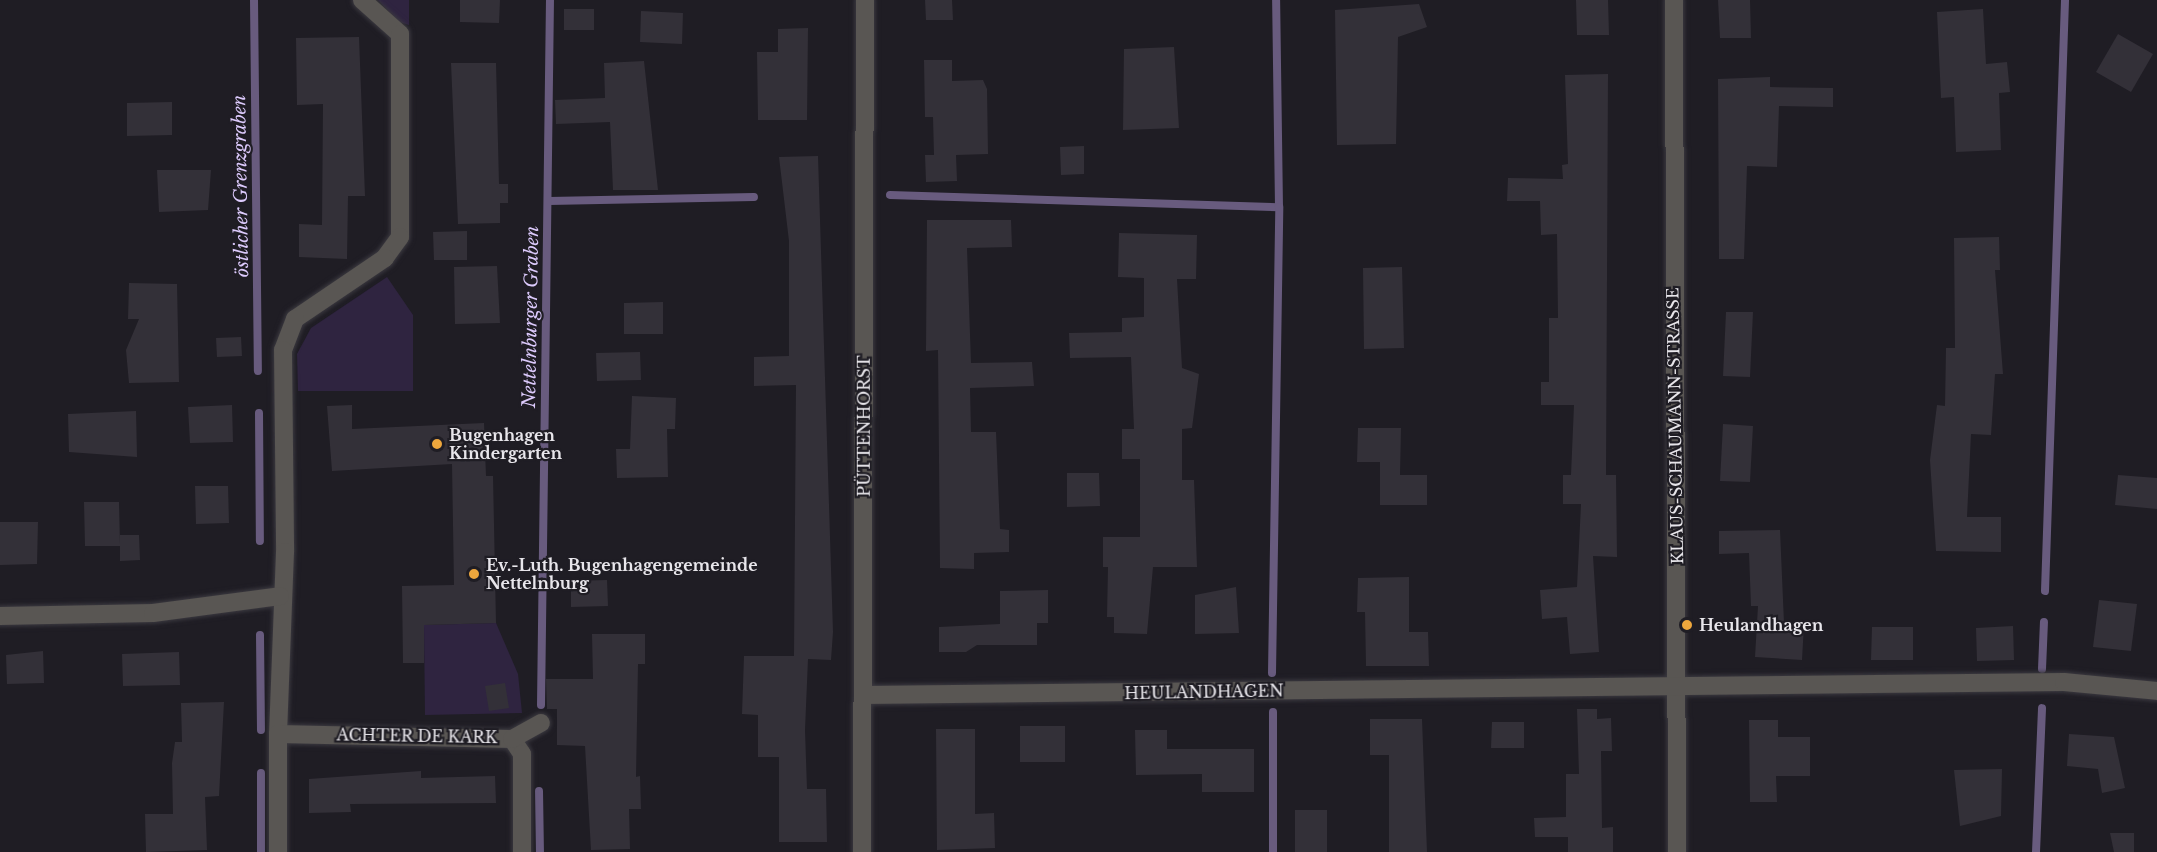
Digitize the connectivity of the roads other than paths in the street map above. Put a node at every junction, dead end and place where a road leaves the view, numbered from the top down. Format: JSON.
{"nodes":[{"id":1,"x":362,"y":0,"type":"edge"},
{"id":2,"x":865,"y":0,"type":"edge"},
{"id":3,"x":1674,"y":0,"type":"edge"},
{"id":4,"x":280,"y":596,"type":"junction"},
{"id":5,"x":0,"y":616,"type":"edge"},
{"id":6,"x":1678,"y":687,"type":"junction"},
{"id":7,"x":2157,"y":691,"type":"edge"},
{"id":8,"x":863,"y":695,"type":"junction"},
{"id":9,"x":540,"y":723,"type":"dead end"},
{"id":10,"x":278,"y":734,"type":"junction"},
{"id":11,"x":512,"y":739,"type":"junction"},
{"id":12,"x":278,"y":852,"type":"edge"},
{"id":13,"x":522,"y":852,"type":"edge"},
{"id":14,"x":862,"y":852,"type":"edge"},
{"id":15,"x":1677,"y":852,"type":"edge"}],
"edges":[{"from":1,"to":4,"type":"street"},
{"from":2,"to":8,"type":"street","name":"PÜTTENHORST"},
{"from":3,"to":6,"type":"street","name":"KLAUS-SCHAUMANN-STRASSE"},
{"from":4,"to":5,"type":"street"},
{"from":4,"to":10,"type":"street"},
{"from":6,"to":7,"type":"street","name":"HEULANDHAGEN"},
{"from":6,"to":8,"type":"street","name":"HEULANDHAGEN"},
{"from":6,"to":15,"type":"street","name":"KLAUS-SCHAUMANN-STRASSE"},
{"from":8,"to":14,"type":"street","name":"PÜTTENHORST"},
{"from":9,"to":11,"type":"street"},
{"from":10,"to":11,"type":"street","name":"ACHTER DE KARK"},
{"from":10,"to":12,"type":"street"},
{"from":11,"to":13,"type":"street","name":"ACHTER DE KARK"}]}
